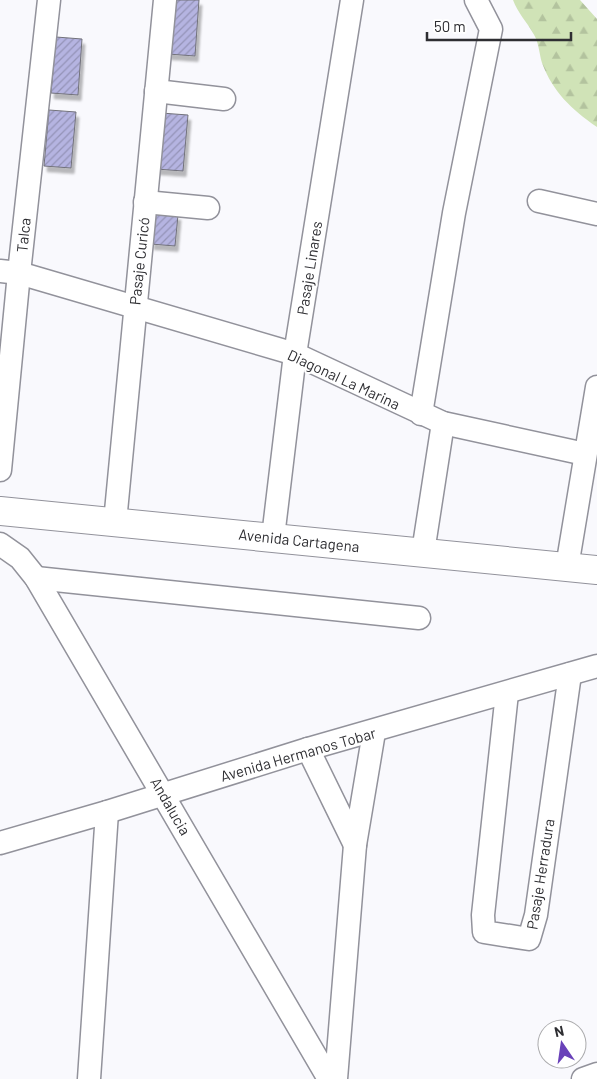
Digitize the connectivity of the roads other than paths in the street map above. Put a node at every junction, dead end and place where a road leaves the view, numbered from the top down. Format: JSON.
{"nodes":[{"id":1,"x":49,"y":0,"type":"edge"},
{"id":2,"x":165,"y":0,"type":"edge"},
{"id":3,"x":352,"y":0,"type":"edge"},
{"id":4,"x":476,"y":0,"type":"edge"},
{"id":5,"x":156,"y":91,"type":"junction"},
{"id":6,"x":224,"y":99,"type":"dead end"},
{"id":7,"x":539,"y":201,"type":"dead end"},
{"id":8,"x":145,"y":202,"type":"junction"},
{"id":9,"x":208,"y":208,"type":"dead end"},
{"id":10,"x":597,"y":214,"type":"edge"},
{"id":11,"x":9,"y":272,"type":"edge"},
{"id":12,"x":135,"y":306,"type":"junction"},
{"id":13,"x":295,"y":354,"type":"junction"},
{"id":14,"x":597,"y":387,"type":"edge"},
{"id":15,"x":421,"y":414,"type":"junction"},
{"id":16,"x":443,"y":423,"type":"junction"},
{"id":17,"x":585,"y":454,"type":"junction"},
{"id":18,"x":0,"y":470,"type":"edge"},
{"id":19,"x":0,"y":511,"type":"edge"},
{"id":20,"x":115,"y":522,"type":"junction"},
{"id":21,"x":273,"y":537,"type":"junction"},
{"id":22,"x":0,"y":544,"type":"edge"},
{"id":23,"x":424,"y":552,"type":"junction"},
{"id":24,"x":567,"y":567,"type":"junction"},
{"id":25,"x":597,"y":570,"type":"edge"},
{"id":26,"x":36,"y":578,"type":"junction"},
{"id":27,"x":419,"y":618,"type":"dead end"},
{"id":28,"x":597,"y":666,"type":"edge"},
{"id":29,"x":570,"y":674,"type":"junction"},
{"id":30,"x":506,"y":694,"type":"junction"},
{"id":31,"x":374,"y":732,"type":"junction"},
{"id":32,"x":308,"y":749,"type":"junction"},
{"id":33,"x":164,"y":794,"type":"junction"},
{"id":34,"x":108,"y":812,"type":"junction"},
{"id":35,"x":0,"y":843,"type":"edge"},
{"id":36,"x":355,"y":845,"type":"junction"},
{"id":37,"x":597,"y":1074,"type":"edge"},
{"id":38,"x":89,"y":1079,"type":"edge"},
{"id":39,"x":329,"y":1079,"type":"edge"},
{"id":40,"x":336,"y":1079,"type":"edge"},
{"id":41,"x":583,"y":1079,"type":"edge"}],
"edges":[{"from":1,"to":11,"type":"street","name":"Talca"},
{"from":2,"to":5,"type":"street","name":"Pasaje Curicó"},
{"from":3,"to":13,"type":"street","name":"Pasaje Linares"},
{"from":4,"to":15,"type":"street"},
{"from":5,"to":6,"type":"street"},
{"from":5,"to":8,"type":"street","name":"Pasaje Curicó"},
{"from":7,"to":10,"type":"street"},
{"from":8,"to":9,"type":"street"},
{"from":8,"to":12,"type":"street","name":"Pasaje Curicó"},
{"from":11,"to":12,"type":"street","name":"Diagonal La Marina"},
{"from":11,"to":18,"type":"street","name":"Talca"},
{"from":12,"to":13,"type":"street","name":"Diagonal La Marina"},
{"from":12,"to":20,"type":"street","name":"Pasaje Curicó"},
{"from":13,"to":15,"type":"street","name":"Diagonal La Marina"},
{"from":13,"to":21,"type":"street","name":"Pasaje Linares"},
{"from":14,"to":17,"type":"street"},
{"from":15,"to":16,"type":"street","name":"Diagonal La Marina"},
{"from":16,"to":17,"type":"street","name":"Diagonal La Marina"},
{"from":16,"to":23,"type":"street"},
{"from":17,"to":24,"type":"street"},
{"from":19,"to":20,"type":"main road","name":"Avenida Cartagena"},
{"from":20,"to":21,"type":"main road","name":"Avenida Cartagena"},
{"from":21,"to":23,"type":"main road","name":"Avenida Cartagena"},
{"from":22,"to":26,"type":"street","name":"Andalucia"},
{"from":23,"to":24,"type":"main road","name":"Avenida Cartagena"},
{"from":24,"to":25,"type":"main road","name":"Avenida Cartagena"},
{"from":26,"to":27,"type":"street"},
{"from":26,"to":33,"type":"street","name":"Andalucia"},
{"from":28,"to":29,"type":"street","name":"Avenida Hermanos Tobar"},
{"from":29,"to":30,"type":"street","name":"Avenida Hermanos Tobar"},
{"from":29,"to":30,"type":"street","name":"Pasaje Herradura"},
{"from":30,"to":31,"type":"street","name":"Avenida Hermanos Tobar"},
{"from":31,"to":32,"type":"street","name":"Avenida Hermanos Tobar"},
{"from":31,"to":36,"type":"street"},
{"from":32,"to":33,"type":"street","name":"Avenida Hermanos Tobar"},
{"from":32,"to":36,"type":"street"},
{"from":33,"to":34,"type":"street","name":"Avenida Hermanos Tobar"},
{"from":33,"to":39,"type":"street","name":"Andalucia"},
{"from":34,"to":35,"type":"street","name":"Avenida Hermanos Tobar"},
{"from":34,"to":38,"type":"street"},
{"from":36,"to":40,"type":"street"},
{"from":37,"to":41,"type":"street"}]}
